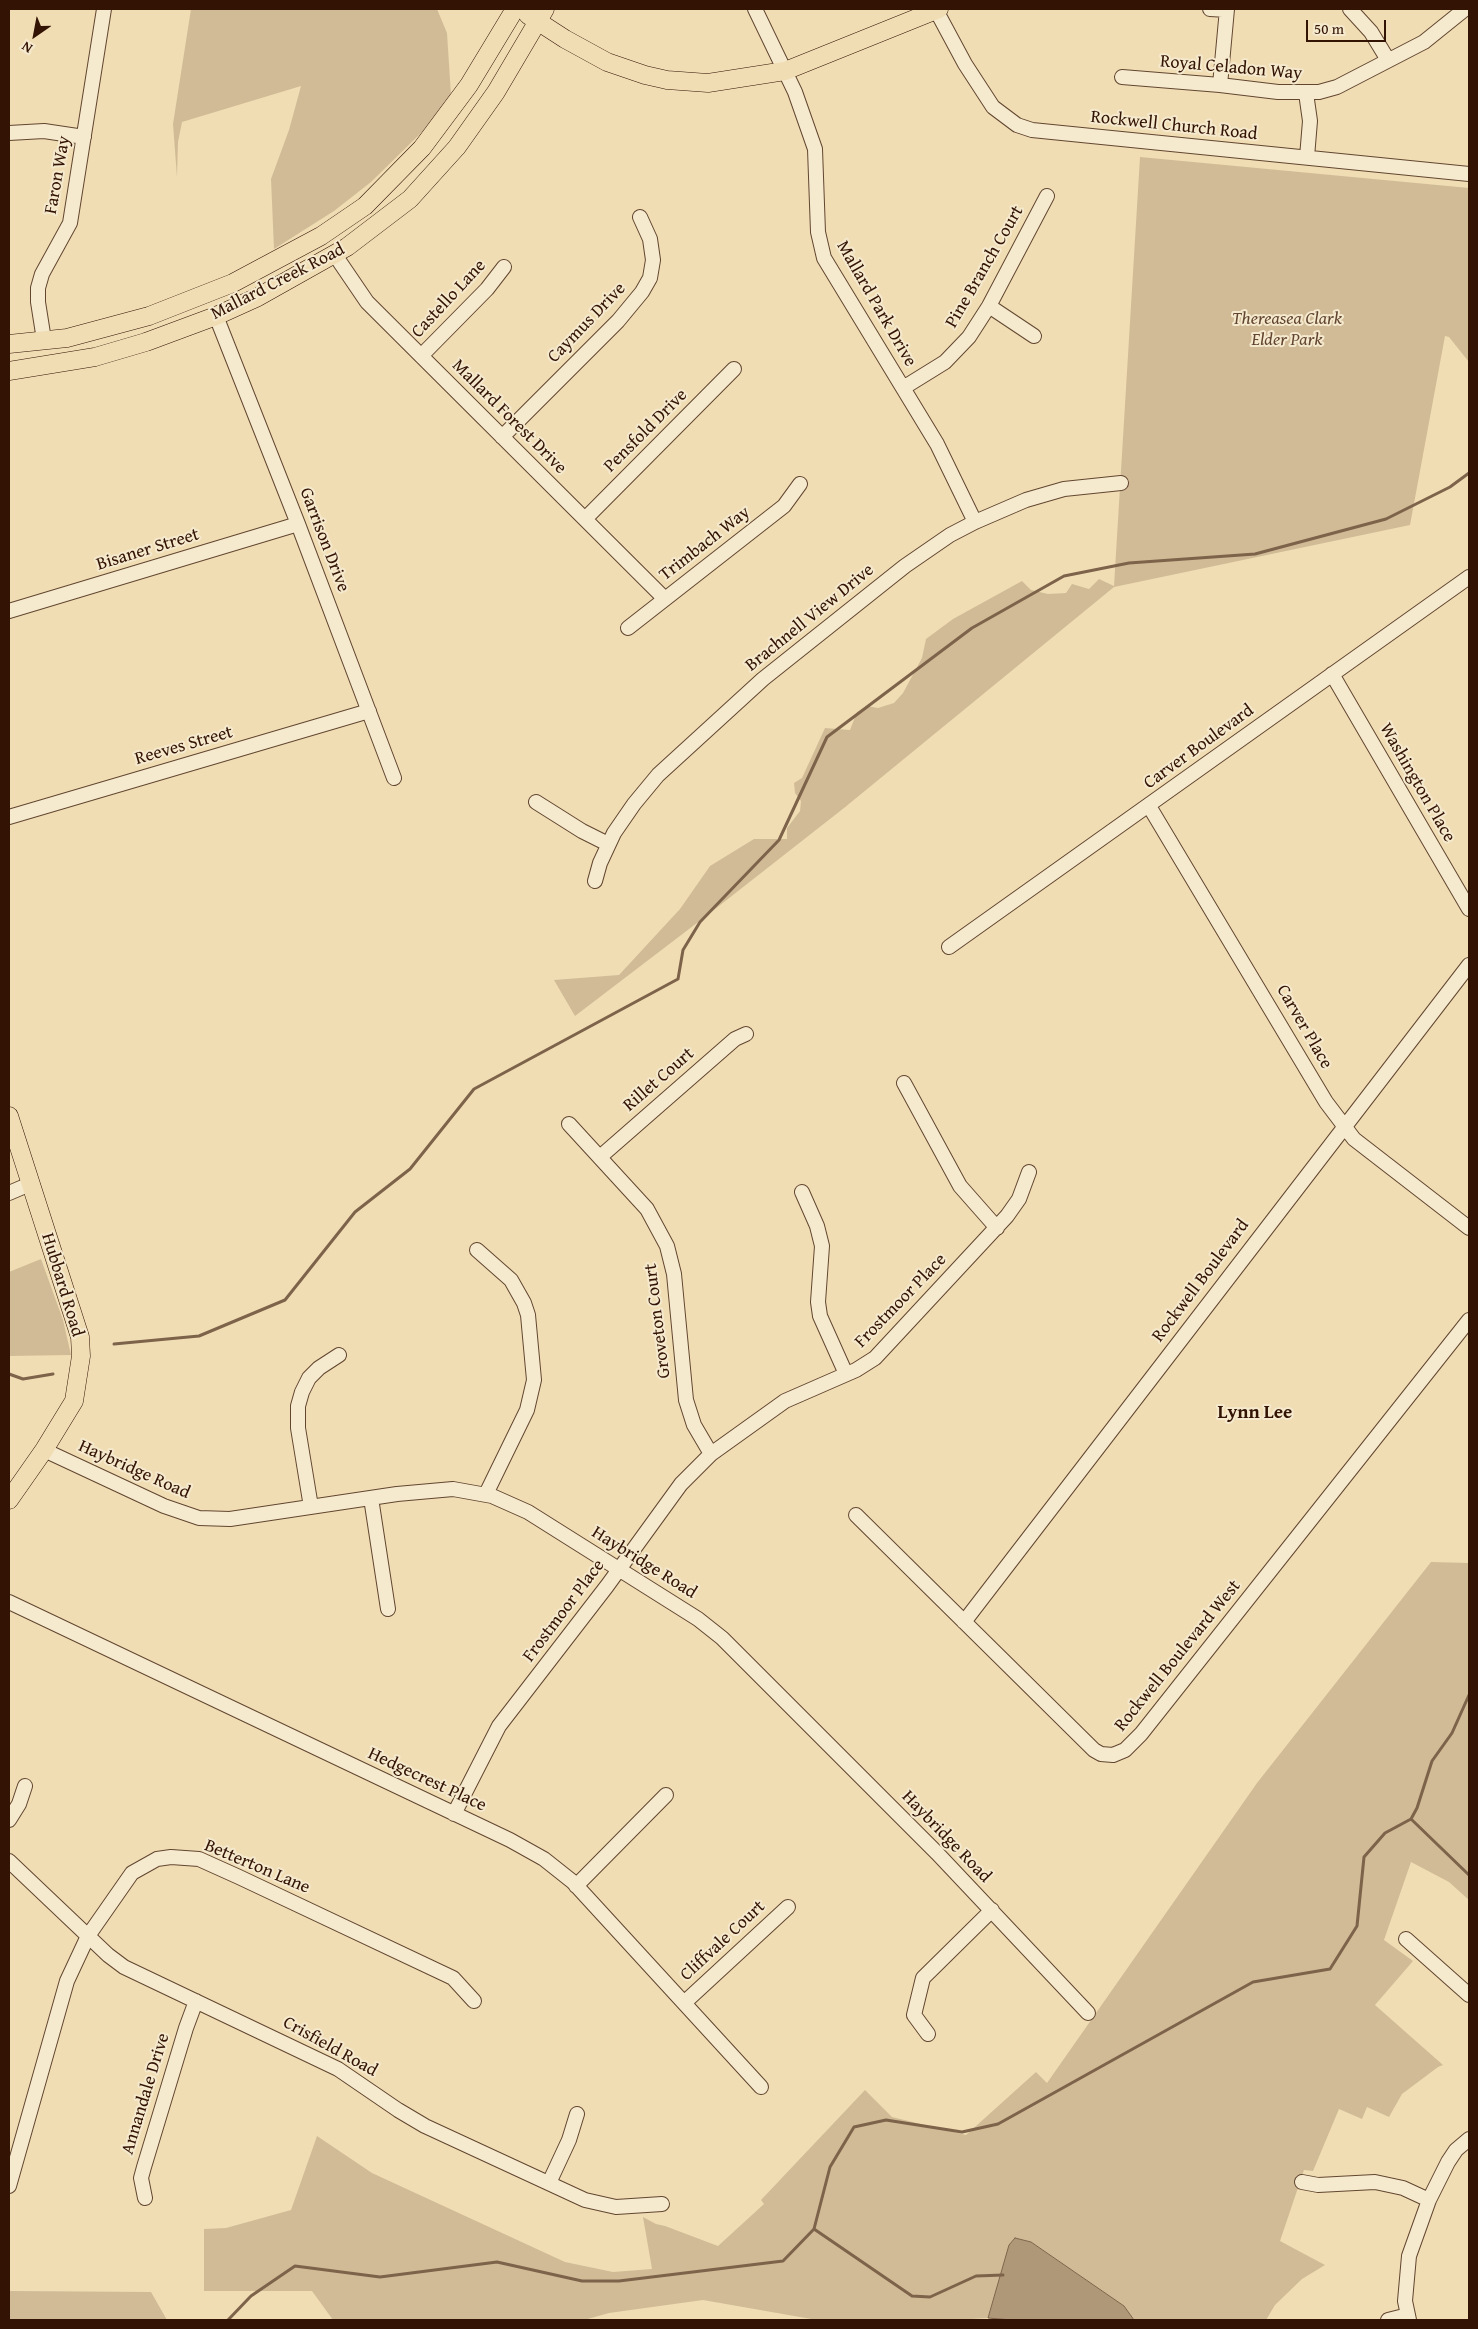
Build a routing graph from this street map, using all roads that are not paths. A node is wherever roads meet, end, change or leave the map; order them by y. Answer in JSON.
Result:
{"nodes":[{"id":1,"x":104,"y":9,"type":"edge"},
{"id":2,"x":515,"y":9,"type":"edge"},
{"id":3,"x":520,"y":9,"type":"edge"},
{"id":4,"x":755,"y":9,"type":"edge"},
{"id":5,"x":938,"y":9,"type":"edge"},
{"id":6,"x":1210,"y":9,"type":"edge"},
{"id":7,"x":1350,"y":9,"type":"edge"},
{"id":8,"x":1465,"y":9,"type":"edge"},
{"id":9,"x":1227,"y":10,"type":"edge"},
{"id":10,"x":541,"y":15,"type":"edge"},
{"id":11,"x":1388,"y":60,"type":"junction"},
{"id":12,"x":785,"y":71,"type":"junction"},
{"id":13,"x":1122,"y":77,"type":"dead end"},
{"id":14,"x":1220,"y":85,"type":"junction"},
{"id":15,"x":1306,"y":93,"type":"junction"},
{"id":16,"x":9,"y":134,"type":"edge"},
{"id":17,"x":84,"y":136,"type":"junction"},
{"id":18,"x":1307,"y":157,"type":"junction"},
{"id":19,"x":1469,"y":174,"type":"edge"},
{"id":20,"x":1047,"y":196,"type":"dead end"},
{"id":21,"x":640,"y":217,"type":"dead end"},
{"id":22,"x":335,"y":255,"type":"junction"},
{"id":23,"x":504,"y":267,"type":"dead end"},
{"id":24,"x":990,"y":306,"type":"junction"},
{"id":25,"x":216,"y":316,"type":"junction"},
{"id":26,"x":1034,"y":336,"type":"dead end"},
{"id":27,"x":44,"y":340,"type":"junction"},
{"id":28,"x":9,"y":344,"type":"edge"},
{"id":29,"x":421,"y":356,"type":"junction"},
{"id":30,"x":734,"y":369,"type":"dead end"},
{"id":31,"x":9,"y":371,"type":"edge"},
{"id":32,"x":903,"y":388,"type":"junction"},
{"id":33,"x":502,"y":437,"type":"junction"},
{"id":34,"x":1121,"y":483,"type":"dead end"},
{"id":35,"x":800,"y":484,"type":"dead end"},
{"id":36,"x":585,"y":519,"type":"junction"},
{"id":37,"x":975,"y":522,"type":"junction"},
{"id":38,"x":298,"y":524,"type":"junction"},
{"id":39,"x":1469,"y":577,"type":"edge"},
{"id":40,"x":665,"y":599,"type":"junction"},
{"id":41,"x":9,"y":611,"type":"edge"},
{"id":42,"x":628,"y":628,"type":"dead end"},
{"id":43,"x":1332,"y":674,"type":"junction"},
{"id":44,"x":369,"y":711,"type":"junction"},
{"id":45,"x":394,"y":778,"type":"dead end"},
{"id":46,"x":536,"y":802,"type":"dead end"},
{"id":47,"x":1149,"y":806,"type":"junction"},
{"id":48,"x":9,"y":817,"type":"edge"},
{"id":49,"x":608,"y":844,"type":"junction"},
{"id":50,"x":595,"y":881,"type":"dead end"},
{"id":51,"x":1469,"y":909,"type":"edge"},
{"id":52,"x":949,"y":947,"type":"dead end"},
{"id":53,"x":1469,"y":964,"type":"edge"},
{"id":54,"x":746,"y":1034,"type":"dead end"},
{"id":55,"x":904,"y":1084,"type":"dead end"},
{"id":56,"x":9,"y":1116,"type":"edge"},
{"id":57,"x":569,"y":1124,"type":"dead end"},
{"id":58,"x":1344,"y":1126,"type":"junction"},
{"id":59,"x":600,"y":1157,"type":"junction"},
{"id":60,"x":1029,"y":1172,"type":"dead end"},
{"id":61,"x":30,"y":1184,"type":"junction"},
{"id":62,"x":802,"y":1192,"type":"dead end"},
{"id":63,"x":9,"y":1193,"type":"edge"},
{"id":64,"x":997,"y":1228,"type":"junction"},
{"id":65,"x":1469,"y":1228,"type":"edge"},
{"id":66,"x":477,"y":1250,"type":"dead end"},
{"id":67,"x":1469,"y":1320,"type":"edge"},
{"id":68,"x":338,"y":1355,"type":"dead end"},
{"id":69,"x":846,"y":1374,"type":"junction"},
{"id":70,"x":44,"y":1450,"type":"junction"},
{"id":71,"x":711,"y":1454,"type":"junction"},
{"id":72,"x":486,"y":1494,"type":"junction"},
{"id":73,"x":370,"y":1498,"type":"junction"},
{"id":74,"x":9,"y":1500,"type":"edge"},
{"id":75,"x":311,"y":1507,"type":"junction"},
{"id":76,"x":856,"y":1515,"type":"dead end"},
{"id":77,"x":619,"y":1570,"type":"junction"},
{"id":78,"x":9,"y":1602,"type":"edge"},
{"id":79,"x":388,"y":1609,"type":"dead end"},
{"id":80,"x":964,"y":1622,"type":"junction"},
{"id":81,"x":25,"y":1786,"type":"dead end"},
{"id":82,"x":666,"y":1795,"type":"dead end"},
{"id":83,"x":454,"y":1814,"type":"junction"},
{"id":84,"x":9,"y":1820,"type":"edge"},
{"id":85,"x":9,"y":1861,"type":"edge"},
{"id":86,"x":576,"y":1886,"type":"junction"},
{"id":87,"x":788,"y":1907,"type":"dead end"},
{"id":88,"x":992,"y":1910,"type":"junction"},
{"id":89,"x":88,"y":1936,"type":"junction"},
{"id":90,"x":1406,"y":1939,"type":"dead end"},
{"id":91,"x":1469,"y":1994,"type":"edge"},
{"id":92,"x":196,"y":2001,"type":"junction"},
{"id":93,"x":474,"y":2001,"type":"dead end"},
{"id":94,"x":684,"y":2003,"type":"junction"},
{"id":95,"x":1088,"y":2013,"type":"dead end"},
{"id":96,"x":928,"y":2034,"type":"dead end"},
{"id":97,"x":761,"y":2087,"type":"dead end"},
{"id":98,"x":577,"y":2114,"type":"dead end"},
{"id":99,"x":1469,"y":2139,"type":"edge"},
{"id":100,"x":1302,"y":2182,"type":"dead end"},
{"id":101,"x":549,"y":2183,"type":"junction"},
{"id":102,"x":9,"y":2186,"type":"edge"},
{"id":103,"x":145,"y":2198,"type":"dead end"},
{"id":104,"x":1429,"y":2200,"type":"junction"},
{"id":105,"x":662,"y":2204,"type":"dead end"},
{"id":106,"x":1409,"y":2318,"type":"edge"},
{"id":107,"x":1388,"y":2320,"type":"edge"}],
"edges":[{"from":1,"to":17,"type":"street","name":"Faron Way"},
{"from":2,"to":27,"type":"main road","name":"Mallard Creek Road"},
{"from":3,"to":10,"type":"main road"},
{"from":4,"to":12,"type":"street","name":"Mallard Park Drive"},
{"from":5,"to":12,"type":"main road"},
{"from":5,"to":18,"type":"street","name":"Rockwell Church Road"},
{"from":6,"to":9,"type":"street"},
{"from":7,"to":11,"type":"street"},
{"from":8,"to":11,"type":"street","name":"Royal Celadon Way"},
{"from":9,"to":14,"type":"street"},
{"from":10,"to":12,"type":"main road"},
{"from":10,"to":22,"type":"main road","name":"Mallard Creek Road"},
{"from":11,"to":15,"type":"street","name":"Royal Celadon Way"},
{"from":12,"to":32,"type":"street","name":"Mallard Park Drive"},
{"from":13,"to":14,"type":"street","name":"Royal Celadon Way"},
{"from":14,"to":15,"type":"street","name":"Royal Celadon Way"},
{"from":15,"to":18,"type":"street"},
{"from":16,"to":17,"type":"street"},
{"from":17,"to":27,"type":"street","name":"Faron Way"},
{"from":18,"to":19,"type":"street","name":"Rockwell Church Road"},
{"from":20,"to":24,"type":"street","name":"Pine Branch Court"},
{"from":21,"to":33,"type":"street","name":"Caymus Drive"},
{"from":22,"to":25,"type":"main road","name":"Mallard Creek Road"},
{"from":22,"to":29,"type":"street","name":"Mallard Forest Drive"},
{"from":23,"to":29,"type":"street","name":"Castello Lane"},
{"from":24,"to":26,"type":"street"},
{"from":24,"to":32,"type":"street","name":"Pine Branch Court"},
{"from":25,"to":31,"type":"main road","name":"Mallard Creek Road"},
{"from":25,"to":38,"type":"street","name":"Garrison Drive"},
{"from":27,"to":28,"type":"main road","name":"Mallard Creek Road"},
{"from":29,"to":33,"type":"street","name":"Mallard Forest Drive"},
{"from":30,"to":36,"type":"street","name":"Pensfold Drive"},
{"from":32,"to":37,"type":"street","name":"Mallard Park Drive"},
{"from":33,"to":36,"type":"street","name":"Mallard Forest Drive"},
{"from":34,"to":37,"type":"street","name":"Brachnell View Drive"},
{"from":35,"to":40,"type":"street","name":"Trimbach Way"},
{"from":36,"to":40,"type":"street","name":"Mallard Forest Drive"},
{"from":37,"to":49,"type":"street","name":"Brachnell View Drive"},
{"from":38,"to":41,"type":"street","name":"Bisaner Street"},
{"from":38,"to":44,"type":"street","name":"Garrison Drive"},
{"from":39,"to":43,"type":"street","name":"Carver Boulevard"},
{"from":40,"to":42,"type":"street","name":"Trimbach Way"},
{"from":43,"to":47,"type":"street","name":"Carver Boulevard"},
{"from":43,"to":51,"type":"street","name":"Washington Place"},
{"from":44,"to":45,"type":"street","name":"Garrison Drive"},
{"from":44,"to":48,"type":"street","name":"Reeves Street"},
{"from":46,"to":49,"type":"street"},
{"from":47,"to":52,"type":"street","name":"Carver Boulevard"},
{"from":47,"to":58,"type":"street","name":"Carver Place"},
{"from":49,"to":50,"type":"street","name":"Brachnell View Drive"},
{"from":53,"to":58,"type":"street","name":"Rockwell Boulevard"},
{"from":54,"to":59,"type":"street","name":"Rillet Court"},
{"from":55,"to":64,"type":"street"},
{"from":56,"to":61,"type":"main road","name":"Hubbard Road"},
{"from":57,"to":59,"type":"street","name":"Groveton Court"},
{"from":58,"to":65,"type":"street","name":"Carver Place"},
{"from":58,"to":80,"type":"street","name":"Rockwell Boulevard"},
{"from":59,"to":71,"type":"street","name":"Groveton Court"},
{"from":60,"to":64,"type":"street","name":"Frostmoor Place"},
{"from":61,"to":63,"type":"street"},
{"from":61,"to":70,"type":"main road","name":"Hubbard Road"},
{"from":62,"to":69,"type":"street"},
{"from":64,"to":69,"type":"street","name":"Frostmoor Place"},
{"from":66,"to":72,"type":"street"},
{"from":67,"to":80,"type":"street","name":"Rockwell Boulevard West"},
{"from":68,"to":75,"type":"street"},
{"from":69,"to":71,"type":"street","name":"Frostmoor Place"},
{"from":70,"to":74,"type":"main road","name":"Hubbard Road"},
{"from":70,"to":75,"type":"street","name":"Haybridge Road"},
{"from":71,"to":77,"type":"street","name":"Frostmoor Place"},
{"from":72,"to":73,"type":"street","name":"Haybridge Road"},
{"from":72,"to":77,"type":"street","name":"Haybridge Road"},
{"from":73,"to":75,"type":"street","name":"Haybridge Road"},
{"from":73,"to":79,"type":"street"},
{"from":76,"to":80,"type":"street","name":"Rockwell Boulevard West"},
{"from":77,"to":83,"type":"street","name":"Frostmoor Place"},
{"from":77,"to":88,"type":"street","name":"Haybridge Road"},
{"from":78,"to":83,"type":"street","name":"Hedgecrest Place"},
{"from":81,"to":84,"type":"street"},
{"from":82,"to":86,"type":"street"},
{"from":83,"to":86,"type":"street","name":"Hedgecrest Place"},
{"from":85,"to":89,"type":"street","name":"Crisfield Road"},
{"from":86,"to":94,"type":"street","name":"Hedgecrest Place"},
{"from":87,"to":94,"type":"street","name":"Cliffvale Court"},
{"from":88,"to":95,"type":"street","name":"Haybridge Road"},
{"from":88,"to":96,"type":"street"},
{"from":89,"to":92,"type":"street","name":"Crisfield Road"},
{"from":89,"to":93,"type":"street","name":"Betterton Lane"},
{"from":89,"to":102,"type":"street","name":"Betterton Lane"},
{"from":90,"to":91,"type":"street"},
{"from":92,"to":101,"type":"street","name":"Crisfield Road"},
{"from":92,"to":103,"type":"street","name":"Annandale Drive"},
{"from":94,"to":97,"type":"street","name":"Hedgecrest Place"},
{"from":98,"to":101,"type":"street"},
{"from":99,"to":104,"type":"street"},
{"from":100,"to":104,"type":"street"},
{"from":101,"to":105,"type":"street","name":"Crisfield Road"},
{"from":104,"to":106,"type":"street"},
{"from":106,"to":107,"type":"street"}]}
